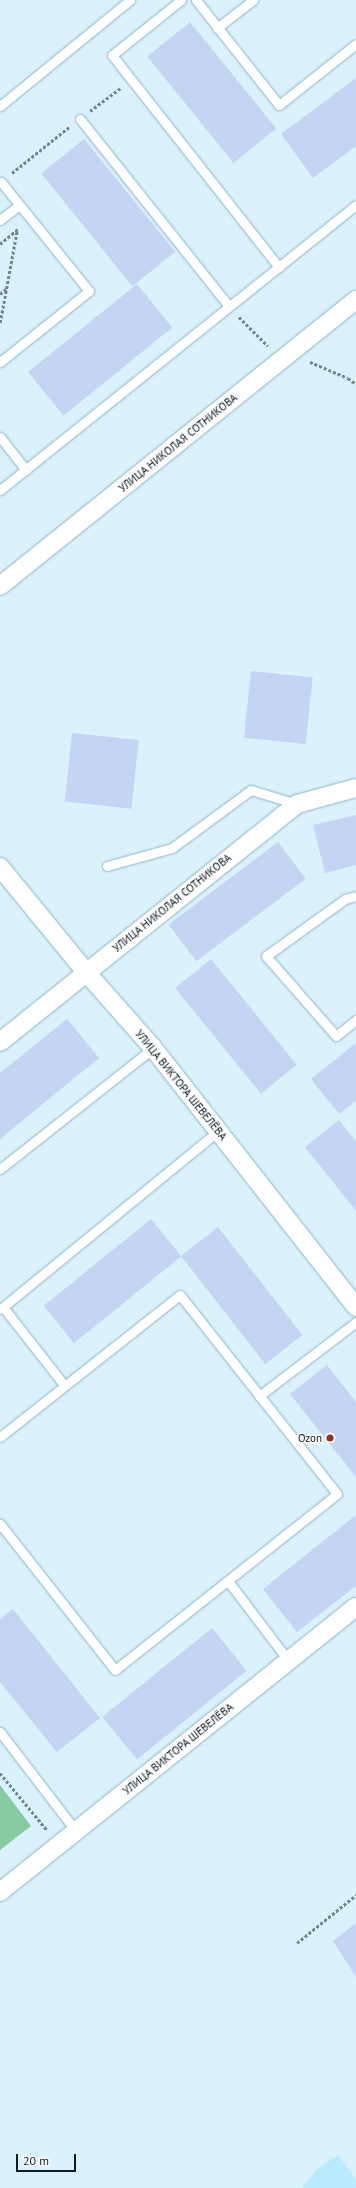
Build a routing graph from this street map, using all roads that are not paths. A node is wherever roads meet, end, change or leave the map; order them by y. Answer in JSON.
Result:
{"nodes":[{"id":1,"x":130,"y":0,"type":"edge"},
{"id":2,"x":181,"y":0,"type":"edge"},
{"id":3,"x":196,"y":0,"type":"edge"},
{"id":4,"x":253,"y":0,"type":"edge"},
{"id":5,"x":218,"y":28,"type":"junction"},
{"id":6,"x":356,"y":44,"type":"edge"},
{"id":7,"x":0,"y":106,"type":"edge"},
{"id":8,"x":80,"y":119,"type":"road end"},
{"id":9,"x":1,"y":182,"type":"edge"},
{"id":10,"x":19,"y":204,"type":"junction"},
{"id":11,"x":356,"y":205,"type":"edge"},
{"id":12,"x":0,"y":220,"type":"edge"},
{"id":13,"x":279,"y":267,"type":"junction"},
{"id":14,"x":356,"y":300,"type":"edge"},
{"id":15,"x":229,"y":306,"type":"junction"},
{"id":16,"x":0,"y":362,"type":"edge"},
{"id":17,"x":0,"y":437,"type":"edge"},
{"id":18,"x":26,"y":470,"type":"junction"},
{"id":19,"x":0,"y":490,"type":"edge"},
{"id":20,"x":0,"y":586,"type":"edge"},
{"id":21,"x":356,"y":788,"type":"edge"},
{"id":22,"x":297,"y":804,"type":"junction"},
{"id":23,"x":107,"y":866,"type":"dead end"},
{"id":24,"x":0,"y":867,"type":"edge"},
{"id":25,"x":356,"y":896,"type":"edge"},
{"id":26,"x":86,"y":972,"type":"junction"},
{"id":27,"x":356,"y":1020,"type":"edge"},
{"id":28,"x":0,"y":1042,"type":"edge"},
{"id":29,"x":153,"y":1048,"type":"junction"},
{"id":30,"x":218,"y":1131,"type":"junction"},
{"id":31,"x":0,"y":1169,"type":"edge"},
{"id":32,"x":356,"y":1307,"type":"edge"},
{"id":33,"x":1,"y":1308,"type":"edge"},
{"id":34,"x":356,"y":1322,"type":"edge"},
{"id":35,"x":65,"y":1386,"type":"junction"},
{"id":36,"x":259,"y":1396,"type":"junction"},
{"id":37,"x":0,"y":1437,"type":"edge"},
{"id":38,"x":0,"y":1524,"type":"edge"},
{"id":39,"x":228,"y":1581,"type":"junction"},
{"id":40,"x":356,"y":1606,"type":"edge"},
{"id":41,"x":288,"y":1660,"type":"junction"},
{"id":42,"x":0,"y":1732,"type":"edge"},
{"id":43,"x":76,"y":1831,"type":"junction"},
{"id":44,"x":0,"y":1892,"type":"edge"}],
"edges":[{"from":1,"to":7,"type":"lane"},
{"from":2,"to":13,"type":"lane"},
{"from":3,"to":5,"type":"lane"},
{"from":4,"to":5,"type":"lane"},
{"from":5,"to":6,"type":"lane"},
{"from":8,"to":15,"type":"lane"},
{"from":9,"to":10,"type":"lane"},
{"from":10,"to":12,"type":"lane"},
{"from":10,"to":16,"type":"lane"},
{"from":11,"to":13,"type":"lane"},
{"from":13,"to":15,"type":"lane"},
{"from":14,"to":20,"type":"street","name":"УЛИЦА НИКОЛАЯ СОТНИКОВА"},
{"from":15,"to":18,"type":"lane"},
{"from":17,"to":18,"type":"lane"},
{"from":18,"to":19,"type":"lane"},
{"from":21,"to":22,"type":"street","name":"УЛИЦА НИКОЛАЯ СОТНИКОВА"},
{"from":22,"to":23,"type":"lane"},
{"from":22,"to":26,"type":"street","name":"УЛИЦА НИКОЛАЯ СОТНИКОВА"},
{"from":24,"to":26,"type":"street","name":"УЛИЦА ВИКТОРА ШЕВЕЛЁВА"},
{"from":25,"to":27,"type":"lane"},
{"from":26,"to":28,"type":"street","name":"УЛИЦА НИКОЛАЯ СОТНИКОВА"},
{"from":26,"to":29,"type":"street","name":"УЛИЦА ВИКТОРА ШЕВЕЛЁВА"},
{"from":29,"to":30,"type":"street","name":"УЛИЦА ВИКТОРА ШЕВЕЛЁВА"},
{"from":29,"to":31,"type":"lane"},
{"from":30,"to":32,"type":"street","name":"УЛИЦА ВИКТОРА ШЕВЕЛЁВА"},
{"from":30,"to":33,"type":"lane"},
{"from":33,"to":35,"type":"lane"},
{"from":34,"to":36,"type":"lane"},
{"from":35,"to":36,"type":"lane"},
{"from":35,"to":37,"type":"lane"},
{"from":36,"to":39,"type":"lane"},
{"from":38,"to":39,"type":"lane"},
{"from":39,"to":41,"type":"lane"},
{"from":40,"to":41,"type":"street","name":"УЛИЦА ВИКТОРА ШЕВЕЛЁВА"},
{"from":41,"to":43,"type":"street","name":"УЛИЦА ВИКТОРА ШЕВЕЛЁВА"},
{"from":42,"to":43,"type":"lane"},
{"from":43,"to":44,"type":"street","name":"УЛИЦА ВИКТОРА ШЕВЕЛЁВА"}]}
